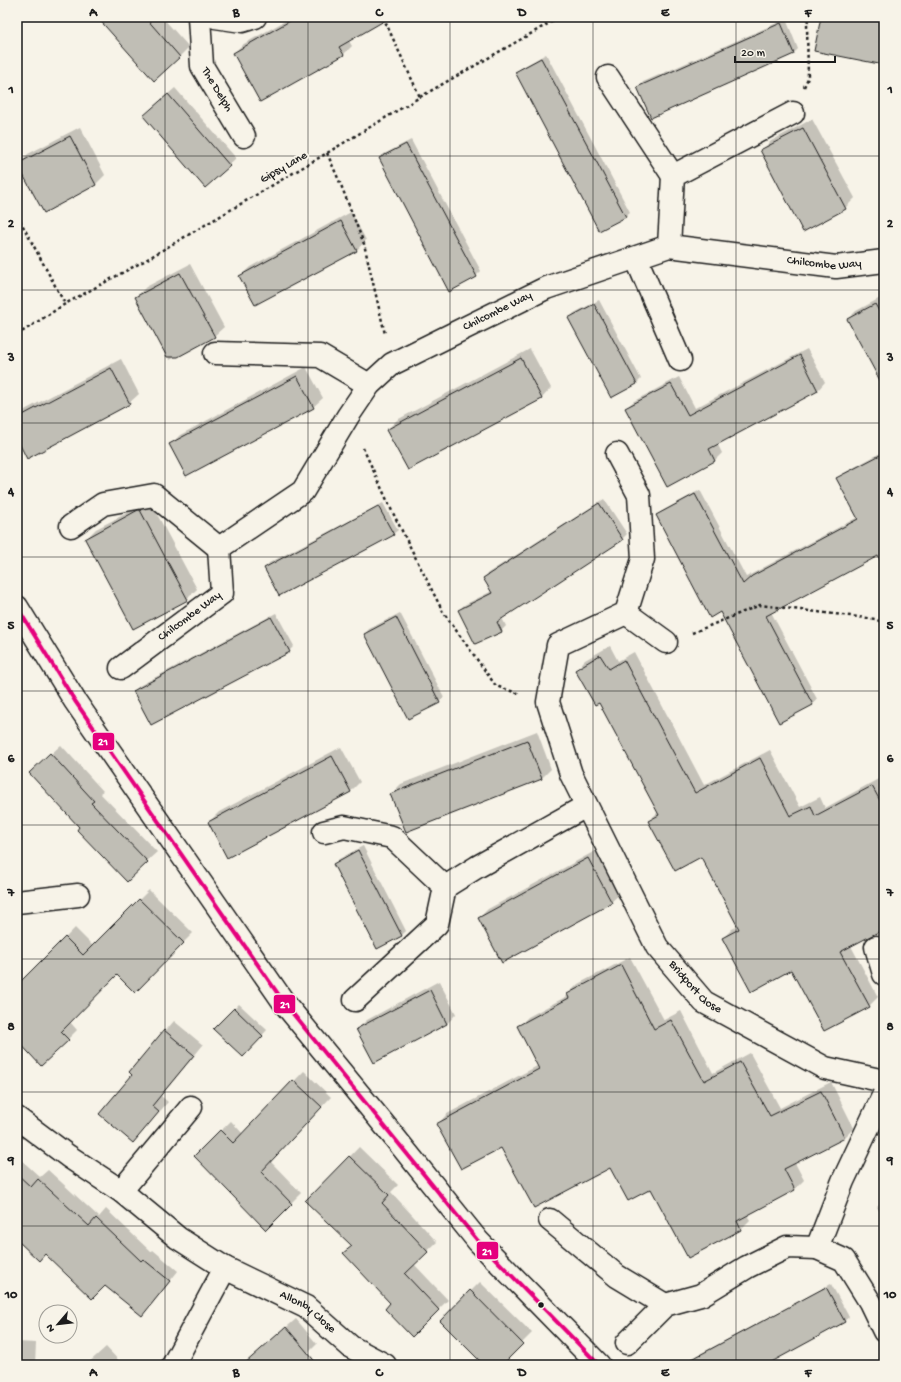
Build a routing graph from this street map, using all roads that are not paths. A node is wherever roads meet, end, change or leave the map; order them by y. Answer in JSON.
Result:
{"nodes":[{"id":1,"x":199,"y":17,"type":"edge"},
{"id":2,"x":215,"y":17,"type":"edge"},
{"id":3,"x":255,"y":17,"type":"edge"},
{"id":4,"x":608,"y":77,"type":"dead end"},
{"id":5,"x":793,"y":114,"type":"road end"},
{"id":6,"x":244,"y":136,"type":"dead end"},
{"id":7,"x":673,"y":176,"type":"junction"},
{"id":8,"x":669,"y":246,"type":"junction"},
{"id":9,"x":636,"y":258,"type":"junction"},
{"id":10,"x":884,"y":260,"type":"edge"},
{"id":11,"x":215,"y":353,"type":"dead end"},
{"id":12,"x":680,"y":360,"type":"dead end"},
{"id":13,"x":369,"y":385,"type":"junction"},
{"id":14,"x":617,"y":454,"type":"dead end"},
{"id":15,"x":70,"y":526,"type":"dead end"},
{"id":16,"x":219,"y":548,"type":"junction"},
{"id":17,"x":17,"y":607,"type":"edge"},
{"id":18,"x":626,"y":613,"type":"junction"},
{"id":19,"x":666,"y":642,"type":"road end"},
{"id":20,"x":121,"y":668,"type":"dead end"},
{"id":21,"x":586,"y":806,"type":"junction"},
{"id":22,"x":324,"y":832,"type":"dead end"},
{"id":23,"x":445,"y":887,"type":"junction"},
{"id":24,"x":78,"y":895,"type":"dead end"},
{"id":25,"x":17,"y":902,"type":"edge"},
{"id":26,"x":876,"y":947,"type":"dead end"},
{"id":27,"x":884,"y":974,"type":"edge"},
{"id":28,"x":355,"y":1000,"type":"dead end"},
{"id":29,"x":884,"y":1081,"type":"edge"},
{"id":30,"x":884,"y":1094,"type":"edge"},
{"id":31,"x":191,"y":1107,"type":"dead end"},
{"id":32,"x":17,"y":1118,"type":"edge"},
{"id":33,"x":121,"y":1191,"type":"junction"},
{"id":34,"x":550,"y":1220,"type":"dead end"},
{"id":35,"x":817,"y":1248,"type":"junction"},
{"id":36,"x":225,"y":1268,"type":"junction"},
{"id":37,"x":665,"y":1306,"type":"junction"},
{"id":38,"x":884,"y":1331,"type":"edge"},
{"id":39,"x":627,"y":1343,"type":"dead end"},
{"id":40,"x":173,"y":1365,"type":"edge"},
{"id":41,"x":385,"y":1365,"type":"edge"},
{"id":42,"x":599,"y":1365,"type":"edge"}],
"edges":[{"from":1,"to":6,"type":"street","name":"The Delph"},
{"from":2,"to":3,"type":"street"},
{"from":4,"to":7,"type":"street"},
{"from":5,"to":7,"type":"street"},
{"from":7,"to":8,"type":"street"},
{"from":8,"to":9,"type":"street","name":"Chilcombe Way"},
{"from":8,"to":10,"type":"street","name":"Chilcombe Way"},
{"from":9,"to":12,"type":"street"},
{"from":9,"to":13,"type":"street","name":"Chilcombe Way"},
{"from":11,"to":13,"type":"street"},
{"from":13,"to":16,"type":"street","name":"Chilcombe Way"},
{"from":14,"to":18,"type":"street"},
{"from":15,"to":16,"type":"street"},
{"from":16,"to":20,"type":"street","name":"Chilcombe Way"},
{"from":17,"to":42,"type":"street"},
{"from":18,"to":19,"type":"street"},
{"from":18,"to":21,"type":"street","name":"Bridport Close"},
{"from":21,"to":23,"type":"street"},
{"from":21,"to":29,"type":"street","name":"Bridport Close"},
{"from":22,"to":23,"type":"street"},
{"from":23,"to":28,"type":"street"},
{"from":24,"to":25,"type":"street"},
{"from":26,"to":27,"type":"street"},
{"from":30,"to":35,"type":"street"},
{"from":31,"to":33,"type":"street"},
{"from":32,"to":33,"type":"street","name":"Allonby Close"},
{"from":33,"to":36,"type":"street","name":"Allonby Close"},
{"from":34,"to":37,"type":"street"},
{"from":35,"to":37,"type":"street"},
{"from":35,"to":38,"type":"street"},
{"from":36,"to":40,"type":"street"},
{"from":36,"to":41,"type":"street","name":"Allonby Close"},
{"from":37,"to":39,"type":"street"}]}
